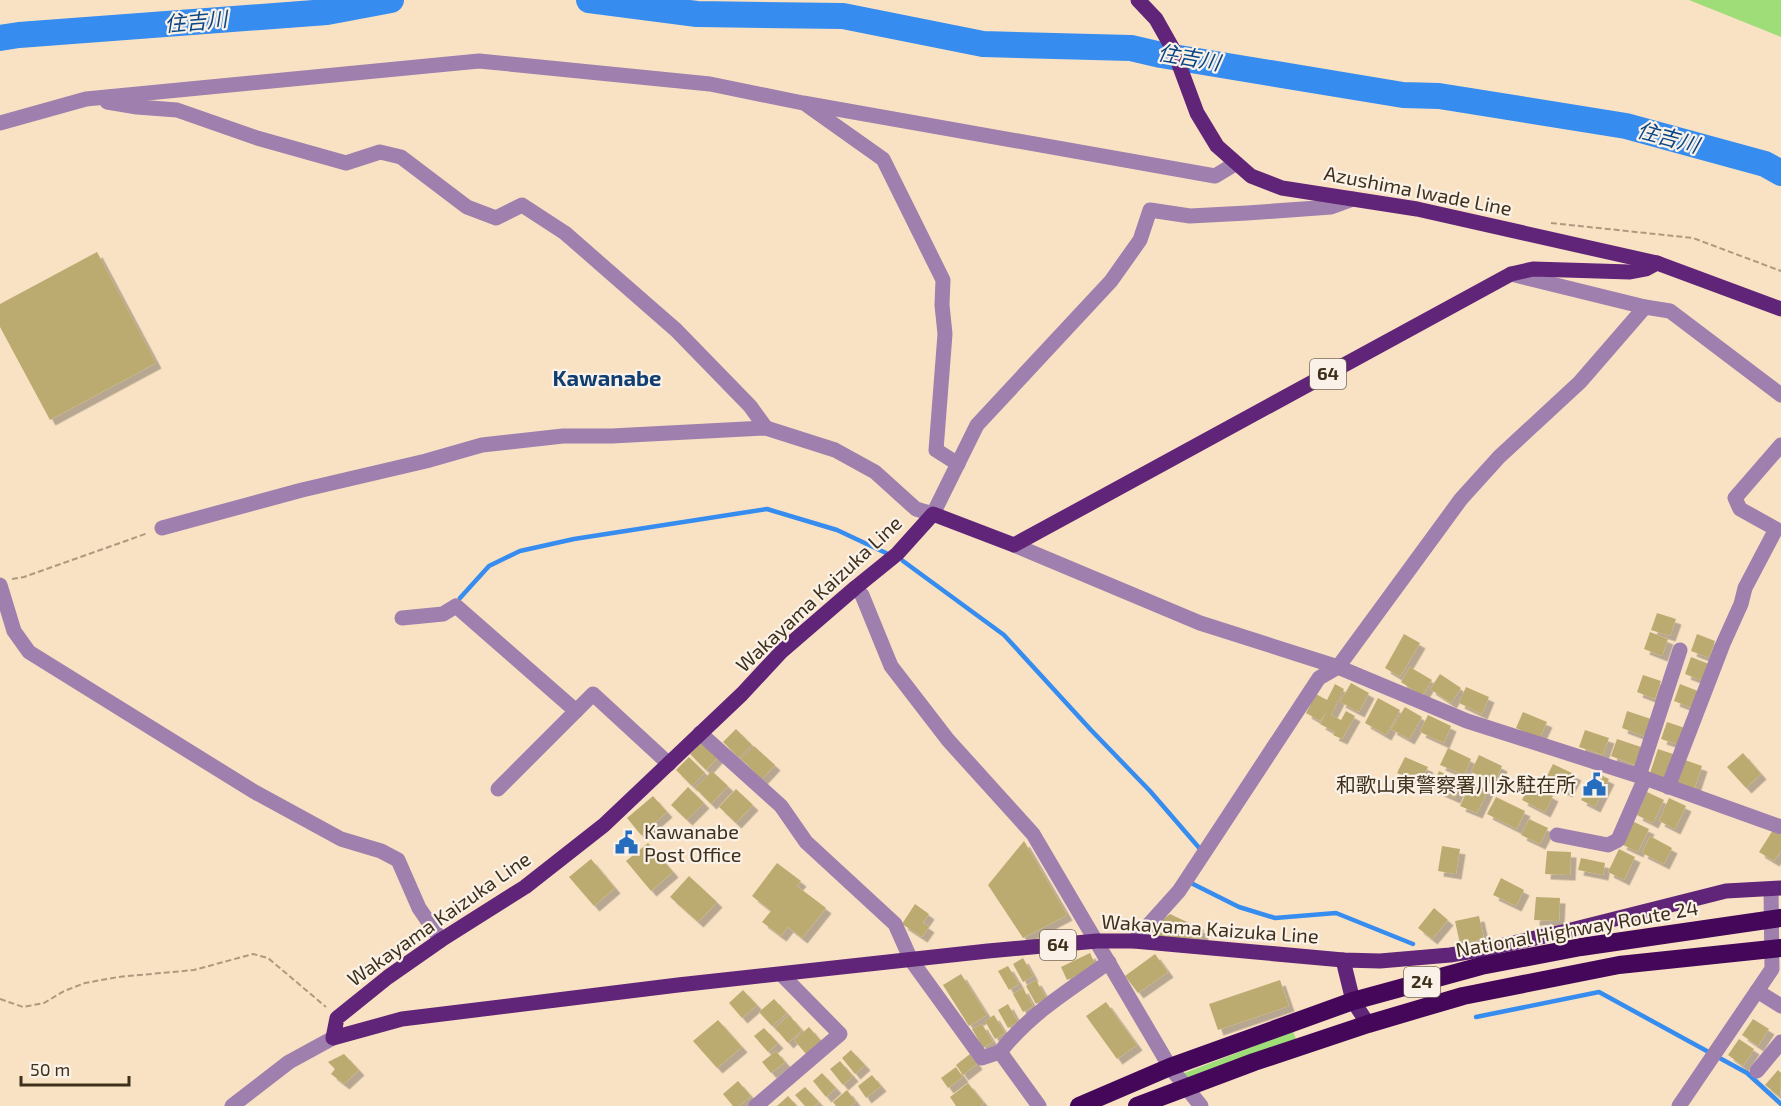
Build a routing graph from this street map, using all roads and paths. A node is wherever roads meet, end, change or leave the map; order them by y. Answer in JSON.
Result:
{"nodes":[{"id":1,"x":1137,"y":0,"type":"edge"},
{"id":2,"x":86,"y":99,"type":"junction"},
{"id":3,"x":803,"y":103,"type":"junction"},
{"id":4,"x":0,"y":123,"type":"edge"},
{"id":5,"x":1236,"y":164,"type":"junction"},
{"id":6,"x":1353,"y":199,"type":"junction"},
{"id":7,"x":1548,"y":222,"type":"dead end"},
{"id":8,"x":1657,"y":263,"type":"junction"},
{"id":9,"x":1781,"y":271,"type":"edge"},
{"id":10,"x":1511,"y":274,"type":"junction"},
{"id":11,"x":1645,"y":307,"type":"junction"},
{"id":12,"x":1781,"y":309,"type":"edge"},
{"id":13,"x":1781,"y":395,"type":"edge"},
{"id":14,"x":766,"y":428,"type":"junction"},
{"id":15,"x":1781,"y":445,"type":"edge"},
{"id":16,"x":958,"y":464,"type":"junction"},
{"id":17,"x":933,"y":514,"type":"junction"},
{"id":18,"x":162,"y":528,"type":"joint"},
{"id":19,"x":1014,"y":545,"type":"junction"},
{"id":20,"x":4,"y":583,"type":"edge"},
{"id":21,"x":855,"y":588,"type":"junction"},
{"id":22,"x":402,"y":618,"type":"dead end"},
{"id":23,"x":1680,"y":650,"type":"dead end"},
{"id":24,"x":1338,"y":667,"type":"junction"},
{"id":25,"x":576,"y":711,"type":"junction"},
{"id":26,"x":700,"y":733,"type":"junction"},
{"id":27,"x":669,"y":764,"type":"junction"},
{"id":28,"x":1642,"y":777,"type":"junction"},
{"id":29,"x":1668,"y":787,"type":"junction"},
{"id":30,"x":498,"y":789,"type":"dead end"},
{"id":31,"x":1781,"y":826,"type":"edge"},
{"id":32,"x":1557,"y":835,"type":"dead end"},
{"id":33,"x":1776,"y":888,"type":"edge"},
{"id":34,"x":1777,"y":918,"type":"edge"},
{"id":35,"x":441,"y":940,"type":"junction"},
{"id":36,"x":1097,"y":941,"type":"junction"},
{"id":37,"x":1134,"y":941,"type":"junction"},
{"id":38,"x":1777,"y":948,"type":"edge"},
{"id":39,"x":911,"y":960,"type":"junction"},
{"id":40,"x":1343,"y":960,"type":"junction"},
{"id":41,"x":1109,"y":962,"type":"junction"},
{"id":42,"x":782,"y":975,"type":"junction"},
{"id":43,"x":1757,"y":991,"type":"junction"},
{"id":44,"x":0,"y":999,"type":"edge"},
{"id":45,"x":1353,"y":1001,"type":"junction"},
{"id":46,"x":1781,"y":1006,"type":"edge"},
{"id":47,"x":337,"y":1018,"type":"junction"},
{"id":48,"x":1368,"y":1024,"type":"junction"},
{"id":49,"x":333,"y":1038,"type":"junction"},
{"id":50,"x":1781,"y":1042,"type":"edge"},
{"id":51,"x":1000,"y":1052,"type":"junction"},
{"id":52,"x":1170,"y":1067,"type":"junction"},
{"id":53,"x":1757,"y":1071,"type":"dead end"},
{"id":54,"x":1186,"y":1088,"type":"junction"},
{"id":55,"x":232,"y":1106,"type":"edge"},
{"id":56,"x":756,"y":1106,"type":"edge"},
{"id":57,"x":1039,"y":1106,"type":"edge"},
{"id":58,"x":1079,"y":1106,"type":"edge"},
{"id":59,"x":1137,"y":1106,"type":"edge"},
{"id":60,"x":1201,"y":1106,"type":"edge"},
{"id":61,"x":1679,"y":1106,"type":"edge"}],
"edges":[{"from":1,"to":5,"type":"main road","name":"Azushima Iwade Line"},
{"from":2,"to":3,"type":"street"},
{"from":2,"to":4,"type":"street"},
{"from":2,"to":14,"type":"street"},
{"from":3,"to":5,"type":"street"},
{"from":3,"to":16,"type":"street"},
{"from":5,"to":6,"type":"main road","name":"Azushima Iwade Line"},
{"from":6,"to":8,"type":"main road","name":"Azushima Iwade Line"},
{"from":6,"to":16,"type":"street"},
{"from":7,"to":9,"type":"path"},
{"from":8,"to":10,"type":"main road","number":"64"},
{"from":8,"to":12,"type":"main road","name":"Azushima Iwade Line"},
{"from":10,"to":11,"type":"street"},
{"from":10,"to":19,"type":"main road","number":"64"},
{"from":11,"to":13,"type":"street"},
{"from":11,"to":24,"type":"street"},
{"from":14,"to":17,"type":"street"},
{"from":14,"to":18,"type":"street"},
{"from":15,"to":29,"type":"street"},
{"from":16,"to":17,"type":"street"},
{"from":17,"to":19,"type":"main road"},
{"from":17,"to":21,"type":"main road","name":"Wakayama Kaizuka Line"},
{"from":18,"to":20,"type":"path"},
{"from":19,"to":24,"type":"street"},
{"from":20,"to":35,"type":"street"},
{"from":21,"to":26,"type":"main road","name":"Wakayama Kaizuka Line"},
{"from":21,"to":36,"type":"street"},
{"from":22,"to":25,"type":"street"},
{"from":23,"to":28,"type":"street"},
{"from":24,"to":28,"type":"street"},
{"from":24,"to":37,"type":"street"},
{"from":25,"to":27,"type":"street"},
{"from":25,"to":30,"type":"street"},
{"from":26,"to":27,"type":"main road","name":"Wakayama Kaizuka Line"},
{"from":26,"to":39,"type":"street"},
{"from":27,"to":35,"type":"main road","name":"Wakayama Kaizuka Line"},
{"from":28,"to":29,"type":"street"},
{"from":28,"to":32,"type":"street"},
{"from":29,"to":31,"type":"street"},
{"from":33,"to":34,"type":"street"},
{"from":33,"to":40,"type":"main road","name":"Wakayama Kaizuka Line","number":"64"},
{"from":34,"to":38,"type":"street"},
{"from":34,"to":45,"type":"highway","name":"National Highway Route 24","number":"24"},
{"from":35,"to":47,"type":"main road","name":"Wakayama Kaizuka Line"},
{"from":36,"to":37,"type":"main road","name":"Wakayama Kaizuka Line","number":"64"},
{"from":36,"to":39,"type":"main road","name":"Wakayama Kaizuka Line","number":"64"},
{"from":36,"to":41,"type":"street"},
{"from":37,"to":40,"type":"main road","name":"Wakayama Kaizuka Line","number":"64"},
{"from":38,"to":43,"type":"street"},
{"from":38,"to":48,"type":"highway","number":"24"},
{"from":39,"to":42,"type":"main road","name":"Wakayama Kaizuka Line","number":"64"},
{"from":39,"to":51,"type":"street"},
{"from":40,"to":45,"type":"main road"},
{"from":41,"to":51,"type":"street"},
{"from":41,"to":52,"type":"street"},
{"from":42,"to":49,"type":"main road","name":"Wakayama Kaizuka Line","number":"64"},
{"from":42,"to":56,"type":"street"},
{"from":43,"to":46,"type":"street"},
{"from":43,"to":61,"type":"street"},
{"from":44,"to":47,"type":"path"},
{"from":45,"to":48,"type":"main road"},
{"from":45,"to":52,"type":"highway","name":"National Highway Route 24","number":"24"},
{"from":47,"to":49,"type":"main road"},
{"from":48,"to":54,"type":"highway","number":"24"},
{"from":49,"to":55,"type":"street"},
{"from":50,"to":53,"type":"street"},
{"from":51,"to":57,"type":"street"},
{"from":52,"to":54,"type":"street"},
{"from":52,"to":58,"type":"highway","name":"National Highway Route 24","number":"24"},
{"from":54,"to":59,"type":"highway","number":"24"},
{"from":54,"to":60,"type":"street"}]}
